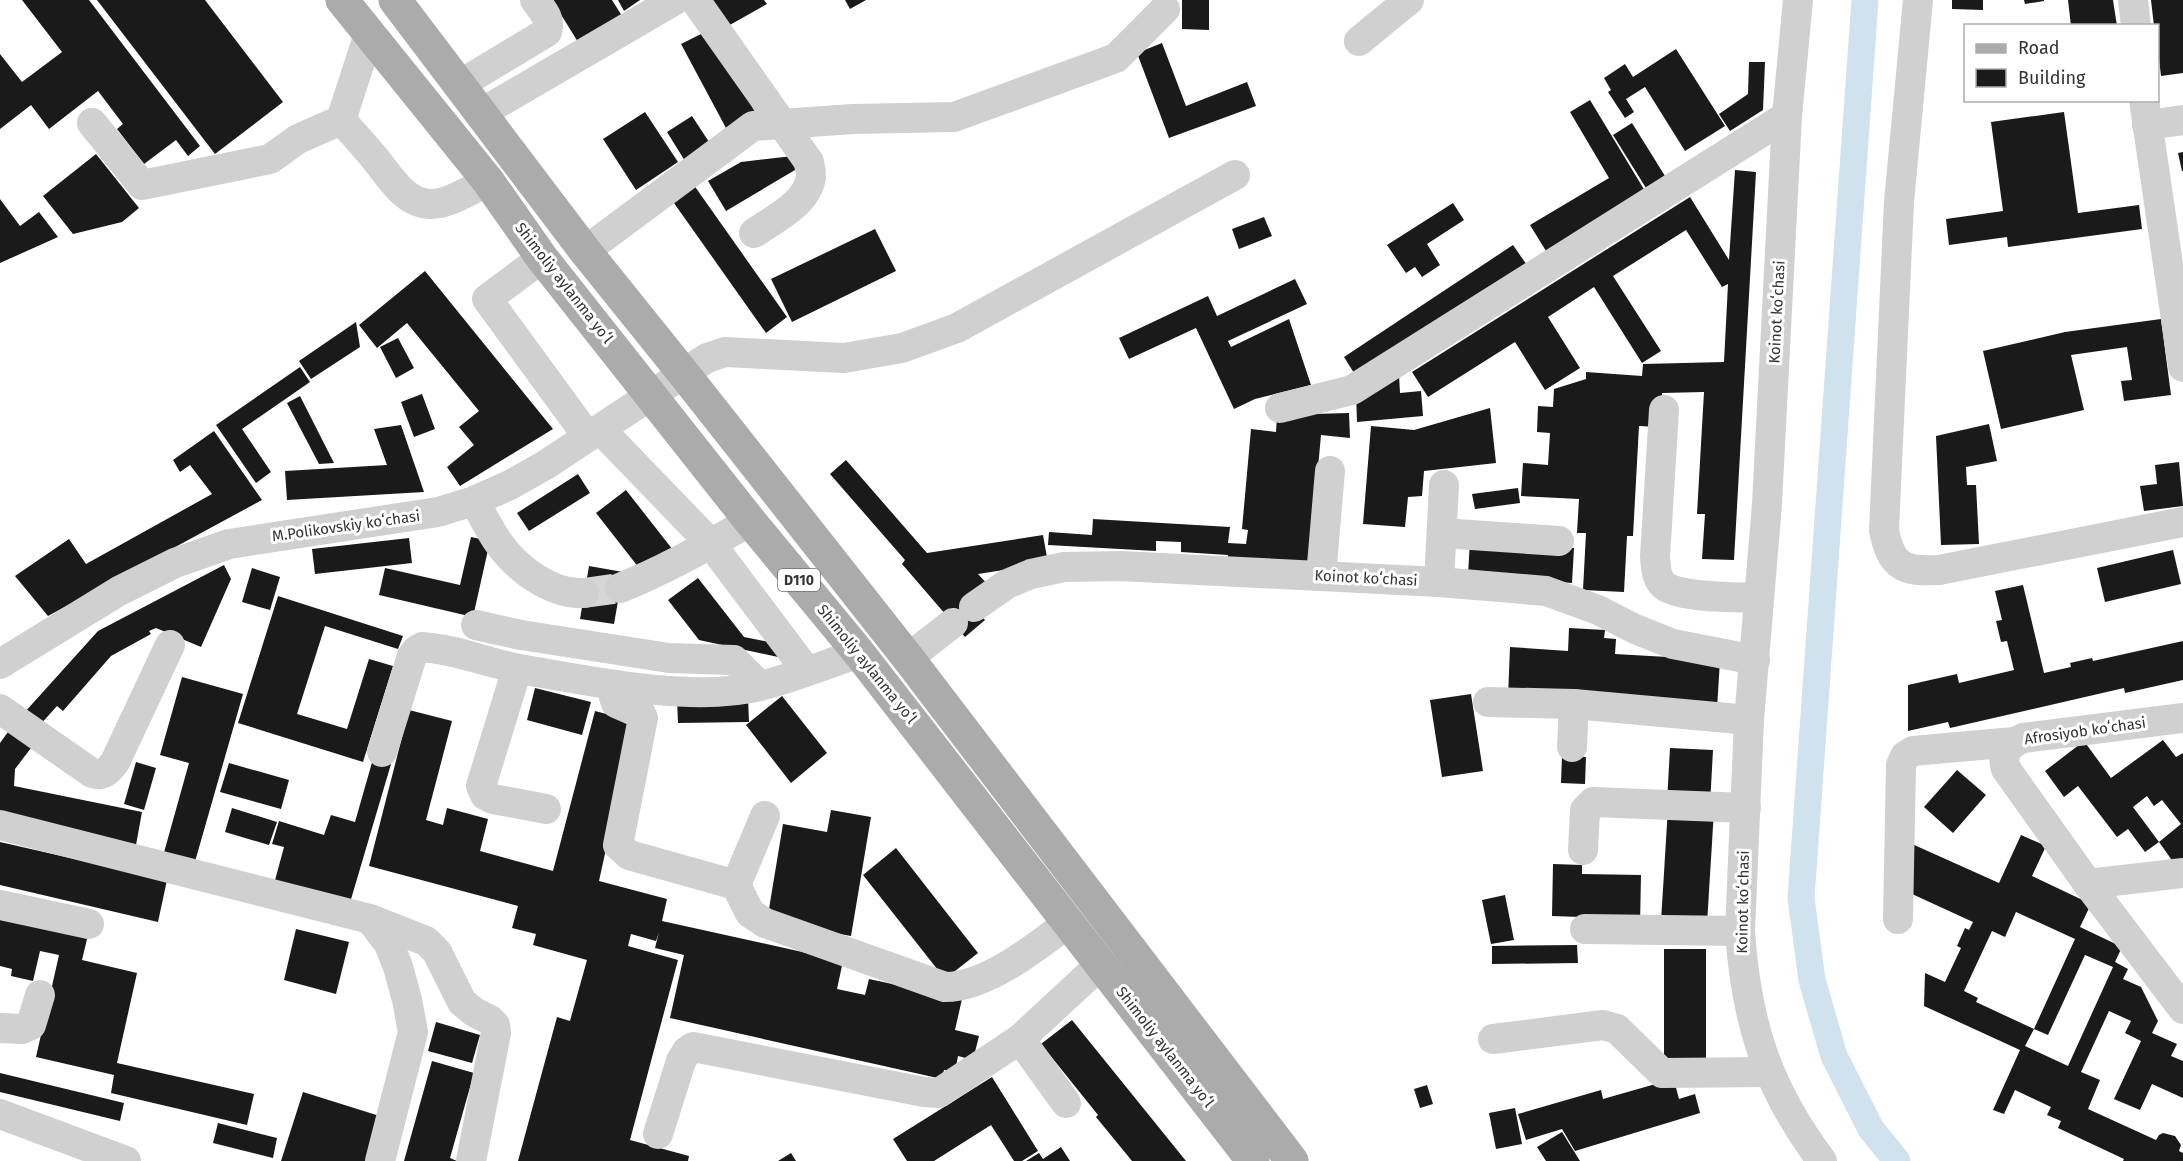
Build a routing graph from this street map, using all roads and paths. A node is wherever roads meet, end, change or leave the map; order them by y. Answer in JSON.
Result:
{"nodes":[{"id":1,"x":342,"y":0,"type":"edge"},
{"id":2,"x":395,"y":0,"type":"edge"},
{"id":3,"x":535,"y":0,"type":"edge"},
{"id":4,"x":675,"y":0,"type":"edge"},
{"id":5,"x":695,"y":0,"type":"edge"},
{"id":6,"x":1409,"y":0,"type":"edge"},
{"id":7,"x":1798,"y":0,"type":"edge"},
{"id":8,"x":1918,"y":0,"type":"edge"},
{"id":9,"x":2133,"y":0,"type":"edge"},
{"id":10,"x":1166,"y":9,"type":"dead end"},
{"id":11,"x":2136,"y":24,"type":"edge"},
{"id":12,"x":369,"y":34,"type":"junction"},
{"id":13,"x":1359,"y":41,"type":"dead end"},
{"id":14,"x":459,"y":85,"type":"junction"},
{"id":15,"x":2145,"y":112,"type":"edge"},
{"id":16,"x":481,"y":113,"type":"junction"},
{"id":17,"x":1787,"y":116,"type":"junction"},
{"id":18,"x":340,"y":120,"type":"junction"},
{"id":19,"x":2183,"y":120,"type":"edge"},
{"id":20,"x":92,"y":123,"type":"dead end"},
{"id":21,"x":784,"y":124,"type":"junction"},
{"id":22,"x":1235,"y":175,"type":"dead end"},
{"id":23,"x":488,"y":181,"type":"junction"},
{"id":24,"x":754,"y":233,"type":"dead end"},
{"id":25,"x":585,"y":251,"type":"junction"},
{"id":26,"x":542,"y":258,"type":"junction"},
{"id":27,"x":2183,"y":367,"type":"edge"},
{"id":28,"x":684,"y":374,"type":"junction"},
{"id":29,"x":652,"y":395,"type":"junction"},
{"id":30,"x":1280,"y":408,"type":"dead end"},
{"id":31,"x":1664,"y":410,"type":"dead end"},
{"id":32,"x":594,"y":433,"type":"junction"},
{"id":33,"x":1330,"y":471,"type":"dead end"},
{"id":34,"x":1444,"y":485,"type":"dead end"},
{"id":35,"x":474,"y":501,"type":"junction"},
{"id":36,"x":750,"y":521,"type":"junction"},
{"id":37,"x":2183,"y":522,"type":"edge"},
{"id":38,"x":1442,"y":533,"type":"junction"},
{"id":39,"x":1559,"y":542,"type":"dead end"},
{"id":40,"x":711,"y":544,"type":"junction"},
{"id":41,"x":1321,"y":576,"type":"junction"},
{"id":42,"x":1439,"y":582,"type":"junction"},
{"id":43,"x":620,"y":588,"type":"tunnel mouth"},
{"id":44,"x":584,"y":593,"type":"tunnel mouth"},
{"id":45,"x":1759,"y":598,"type":"junction"},
{"id":46,"x":476,"y":625,"type":"dead end"},
{"id":47,"x":170,"y":645,"type":"dead end"},
{"id":48,"x":860,"y":653,"type":"junction"},
{"id":49,"x":908,"y":658,"type":"junction"},
{"id":50,"x":1755,"y":660,"type":"junction"},
{"id":51,"x":1,"y":661,"type":"edge"},
{"id":52,"x":517,"y":669,"type":"junction"},
{"id":53,"x":806,"y":670,"type":"junction"},
{"id":54,"x":616,"y":685,"type":"junction"},
{"id":55,"x":760,"y":686,"type":"junction"},
{"id":56,"x":1488,"y":702,"type":"dead end"},
{"id":57,"x":1574,"y":704,"type":"junction"},
{"id":58,"x":0,"y":710,"type":"edge"},
{"id":59,"x":2183,"y":718,"type":"edge"},
{"id":60,"x":1749,"y":720,"type":"junction"},
{"id":61,"x":2014,"y":742,"type":"junction"},
{"id":62,"x":1572,"y":747,"type":"dead end"},
{"id":63,"x":382,"y":752,"type":"dead end"},
{"id":64,"x":1746,"y":808,"type":"junction"},
{"id":65,"x":546,"y":809,"type":"dead end"},
{"id":66,"x":765,"y":816,"type":"dead end"},
{"id":67,"x":0,"y":825,"type":"edge"},
{"id":68,"x":1583,"y":850,"type":"dead end"},
{"id":69,"x":2183,"y":873,"type":"edge"},
{"id":70,"x":2088,"y":884,"type":"junction"},
{"id":71,"x":736,"y":885,"type":"junction"},
{"id":72,"x":0,"y":905,"type":"edge"},
{"id":73,"x":370,"y":919,"type":"junction"},
{"id":74,"x":1898,"y":919,"type":"dead end"},
{"id":75,"x":1069,"y":922,"type":"junction"},
{"id":76,"x":89,"y":924,"type":"dead end"},
{"id":77,"x":1585,"y":929,"type":"dead end"},
{"id":78,"x":1740,"y":931,"type":"junction"},
{"id":79,"x":1101,"y":964,"type":"junction"},
{"id":80,"x":40,"y":995,"type":"dead end"},
{"id":81,"x":2183,"y":1009,"type":"edge"},
{"id":82,"x":0,"y":1028,"type":"edge"},
{"id":83,"x":1020,"y":1039,"type":"junction"},
{"id":84,"x":1493,"y":1039,"type":"dead end"},
{"id":85,"x":1769,"y":1072,"type":"junction"},
{"id":86,"x":1066,"y":1103,"type":"dead end"},
{"id":87,"x":0,"y":1114,"type":"edge"},
{"id":88,"x":658,"y":1134,"type":"dead end"},
{"id":89,"x":1242,"y":1157,"type":"edge"},
{"id":90,"x":126,"y":1161,"type":"edge"},
{"id":91,"x":380,"y":1161,"type":"edge"},
{"id":92,"x":471,"y":1161,"type":"edge"},
{"id":93,"x":1292,"y":1161,"type":"edge"},
{"id":94,"x":1822,"y":1161,"type":"edge"}],
"edges":[{"from":1,"to":12,"type":"main road","name":"Shimoliy aylanma yoʻl","number":"D110"},
{"from":2,"to":14,"type":"main road","name":"Shimoliy aylanma yoʻl","number":"D110"},
{"from":3,"to":14,"type":"street"},
{"from":4,"to":16,"type":"street"},
{"from":5,"to":21,"type":"street"},
{"from":6,"to":13,"type":"street"},
{"from":7,"to":17,"type":"street","name":"Koinot koʻchasi"},
{"from":8,"to":37,"type":"street"},
{"from":9,"to":11,"type":"street"},
{"from":10,"to":21,"type":"street"},
{"from":12,"to":18,"type":"street"},
{"from":12,"to":23,"type":"main road","name":"Shimoliy aylanma yoʻl","number":"D110"},
{"from":14,"to":16,"type":"main road","name":"Shimoliy aylanma yoʻl","number":"D110"},
{"from":15,"to":19,"type":"street"},
{"from":15,"to":27,"type":"street"},
{"from":16,"to":25,"type":"main road","name":"Shimoliy aylanma yoʻl","number":"D110"},
{"from":17,"to":30,"type":"street"},
{"from":17,"to":45,"type":"street","name":"Koinot koʻchasi"},
{"from":18,"to":20,"type":"street"},
{"from":18,"to":23,"type":"street"},
{"from":21,"to":24,"type":"street"},
{"from":21,"to":25,"type":"street"},
{"from":22,"to":28,"type":"street","name":"M.Polikovskiy koʻchasi"},
{"from":23,"to":26,"type":"main road","name":"Shimoliy aylanma yoʻl","number":"D110"},
{"from":25,"to":28,"type":"main road","name":"Shimoliy aylanma yoʻl","number":"D110"},
{"from":26,"to":29,"type":"main road","name":"Shimoliy aylanma yoʻl","number":"D110"},
{"from":26,"to":32,"type":"street"},
{"from":28,"to":29,"type":"street","name":"M.Polikovskiy koʻchasi"},
{"from":28,"to":49,"type":"main road","name":"Shimoliy aylanma yoʻl","number":"D110"},
{"from":29,"to":32,"type":"street","name":"M.Polikovskiy koʻchasi"},
{"from":29,"to":36,"type":"main road","name":"Shimoliy aylanma yoʻl","number":"D110"},
{"from":31,"to":45,"type":"street"},
{"from":32,"to":35,"type":"street","name":"M.Polikovskiy koʻchasi"},
{"from":32,"to":40,"type":"street"},
{"from":33,"to":41,"type":"street"},
{"from":34,"to":38,"type":"street"},
{"from":35,"to":44,"type":"street"},
{"from":35,"to":51,"type":"street","name":"M.Polikovskiy koʻchasi"},
{"from":36,"to":40,"type":"street"},
{"from":36,"to":48,"type":"main road","name":"Shimoliy aylanma yoʻl","number":"D110"},
{"from":38,"to":39,"type":"street"},
{"from":38,"to":42,"type":"street"},
{"from":40,"to":43,"type":"street"},
{"from":40,"to":53,"type":"street"},
{"from":41,"to":42,"type":"street","name":"Koinot koʻchasi"},
{"from":41,"to":49,"type":"street","name":"Koinot koʻchasi"},
{"from":42,"to":50,"type":"street","name":"Koinot koʻchasi"},
{"from":45,"to":50,"type":"street","name":"Koinot koʻchasi"},
{"from":46,"to":55,"type":"street"},
{"from":47,"to":58,"type":"street"},
{"from":48,"to":53,"type":"street"},
{"from":48,"to":75,"type":"main road","name":"Shimoliy aylanma yoʻl","number":"D110"},
{"from":49,"to":93,"type":"main road","name":"Shimoliy aylanma yoʻl","number":"D110"},
{"from":50,"to":60,"type":"street","name":"Koinot koʻchasi"},
{"from":52,"to":54,"type":"street"},
{"from":52,"to":63,"type":"street"},
{"from":52,"to":65,"type":"street"},
{"from":53,"to":55,"type":"street"},
{"from":54,"to":55,"type":"street"},
{"from":54,"to":71,"type":"street"},
{"from":56,"to":57,"type":"street"},
{"from":57,"to":60,"type":"street"},
{"from":57,"to":62,"type":"street"},
{"from":59,"to":61,"type":"street","name":"Afrosiyob koʻchasi"},
{"from":60,"to":64,"type":"street","name":"Koinot koʻchasi"},
{"from":61,"to":70,"type":"street","name":"Afrosiyob koʻchasi"},
{"from":61,"to":74,"type":"street"},
{"from":64,"to":68,"type":"street"},
{"from":64,"to":78,"type":"street","name":"Koinot koʻchasi"},
{"from":66,"to":71,"type":"street"},
{"from":67,"to":73,"type":"street"},
{"from":69,"to":70,"type":"street"},
{"from":70,"to":81,"type":"street","name":"Afrosiyob koʻchasi"},
{"from":71,"to":75,"type":"street"},
{"from":72,"to":76,"type":"street"},
{"from":73,"to":91,"type":"street"},
{"from":73,"to":92,"type":"street"},
{"from":75,"to":79,"type":"main road","name":"Shimoliy aylanma yoʻl","number":"D110"},
{"from":77,"to":78,"type":"street"},
{"from":78,"to":85,"type":"street","name":"Koinot koʻchasi"},
{"from":79,"to":83,"type":"street"},
{"from":79,"to":89,"type":"main road","name":"Shimoliy aylanma yoʻl","number":"D110"},
{"from":80,"to":82,"type":"street"},
{"from":83,"to":86,"type":"street"},
{"from":83,"to":88,"type":"street"},
{"from":84,"to":85,"type":"street"},
{"from":85,"to":94,"type":"street","name":"Koinot koʻchasi"},
{"from":87,"to":90,"type":"street"}]}
